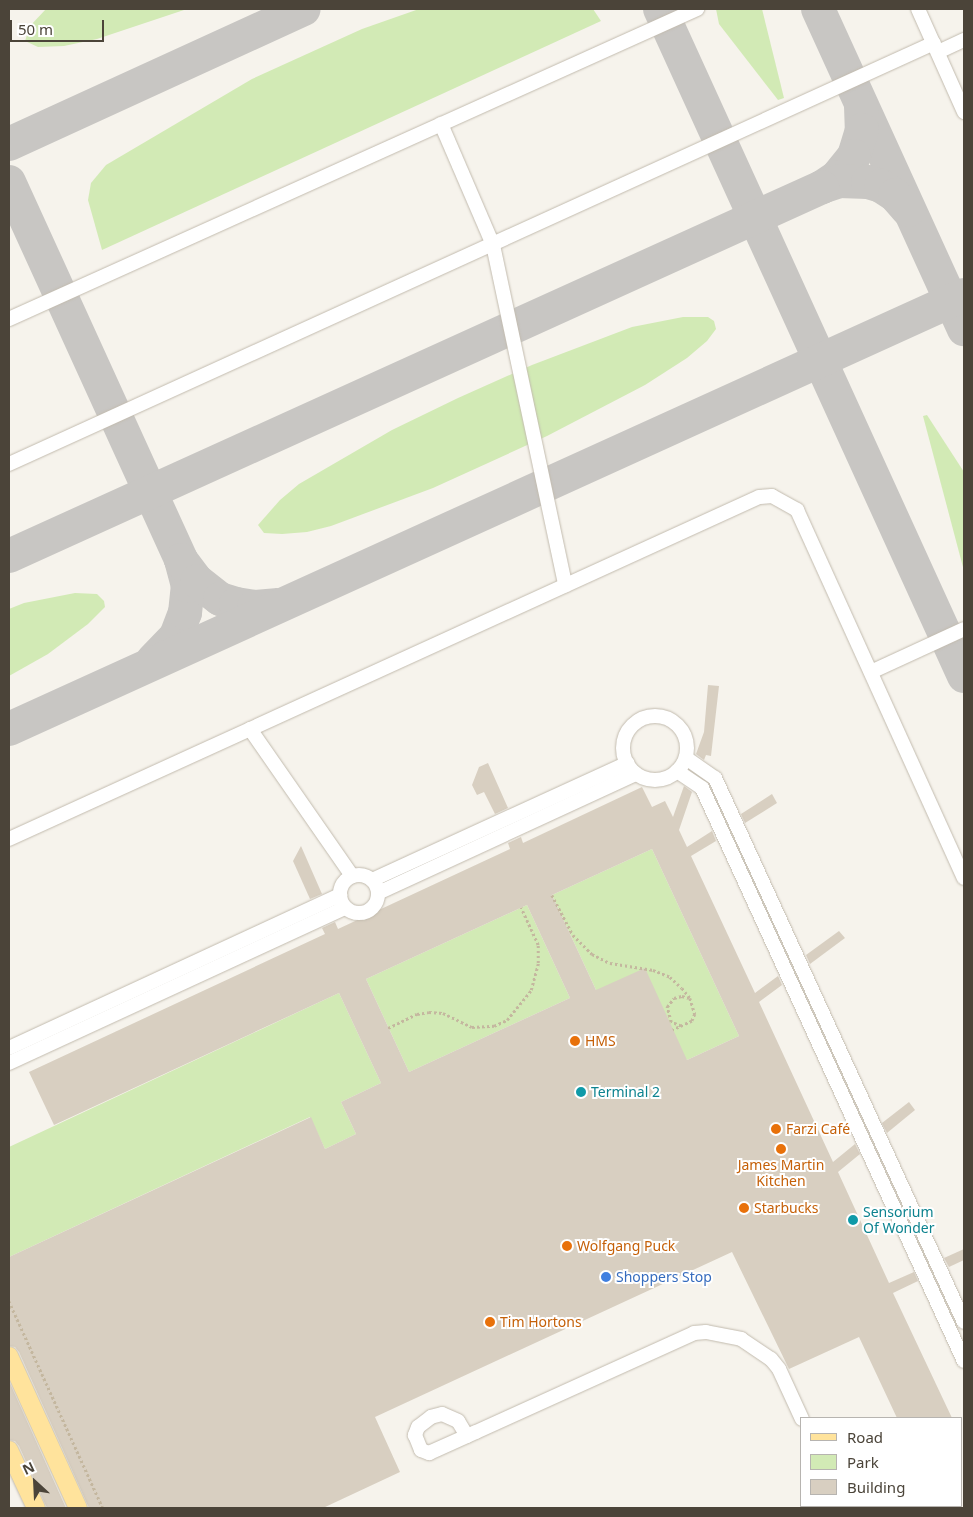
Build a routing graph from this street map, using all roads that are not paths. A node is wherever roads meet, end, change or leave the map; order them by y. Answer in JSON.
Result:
{"nodes":[{"id":1,"x":697,"y":9,"type":"edge"},
{"id":2,"x":918,"y":9,"type":"edge"},
{"id":3,"x":964,"y":40,"type":"edge"},
{"id":4,"x":936,"y":48,"type":"junction"},
{"id":5,"x":964,"y":112,"type":"edge"},
{"id":6,"x":441,"y":124,"type":"junction"},
{"id":7,"x":493,"y":245,"type":"junction"},
{"id":8,"x":9,"y":319,"type":"edge"},
{"id":9,"x":9,"y":464,"type":"edge"},
{"id":10,"x":566,"y":585,"type":"junction"},
{"id":11,"x":964,"y":629,"type":"edge"},
{"id":12,"x":871,"y":672,"type":"junction"},
{"id":13,"x":250,"y":729,"type":"junction"},
{"id":14,"x":686,"y":758,"type":"junction"},
{"id":15,"x":631,"y":768,"type":"junction"},
{"id":16,"x":677,"y":771,"type":"junction"},
{"id":17,"x":9,"y":839,"type":"edge"},
{"id":18,"x":352,"y":876,"type":"junction"},
{"id":19,"x":964,"y":878,"type":"edge"},
{"id":20,"x":375,"y":886,"type":"junction"},
{"id":21,"x":342,"y":902,"type":"junction"},
{"id":22,"x":9,"y":1048,"type":"edge"},
{"id":23,"x":9,"y":1063,"type":"edge"},
{"id":24,"x":964,"y":1322,"type":"edge"},
{"id":25,"x":9,"y":1356,"type":"edge"},
{"id":26,"x":964,"y":1361,"type":"edge"},
{"id":27,"x":801,"y":1417,"type":"edge"},
{"id":28,"x":467,"y":1436,"type":"dead end"},
{"id":29,"x":9,"y":1450,"type":"edge"},
{"id":30,"x":36,"y":1508,"type":"edge"},
{"id":31,"x":78,"y":1508,"type":"edge"}],
"edges":[{"from":1,"to":6,"type":"lane"},
{"from":2,"to":4,"type":"lane"},
{"from":3,"to":4,"type":"lane"},
{"from":4,"to":5,"type":"lane"},
{"from":4,"to":7,"type":"lane"},
{"from":6,"to":7,"type":"lane"},
{"from":6,"to":8,"type":"lane"},
{"from":7,"to":9,"type":"lane"},
{"from":7,"to":10,"type":"lane"},
{"from":10,"to":12,"type":"lane"},
{"from":10,"to":13,"type":"lane"},
{"from":11,"to":12,"type":"lane"},
{"from":12,"to":19,"type":"lane"},
{"from":13,"to":17,"type":"lane"},
{"from":13,"to":18,"type":"lane"},
{"from":14,"to":15,"type":"lane"},
{"from":14,"to":16,"type":"lane"},
{"from":14,"to":24,"type":"lane"},
{"from":15,"to":16,"type":"lane"},
{"from":15,"to":20,"type":"lane"},
{"from":16,"to":26,"type":"lane"},
{"from":18,"to":20,"type":"lane"},
{"from":18,"to":21,"type":"lane"},
{"from":20,"to":21,"type":"lane"},
{"from":21,"to":22,"type":"lane"},
{"from":21,"to":23,"type":"lane"},
{"from":25,"to":31,"type":"main road"},
{"from":27,"to":28,"type":"lane"},
{"from":29,"to":30,"type":"main road"}]}
